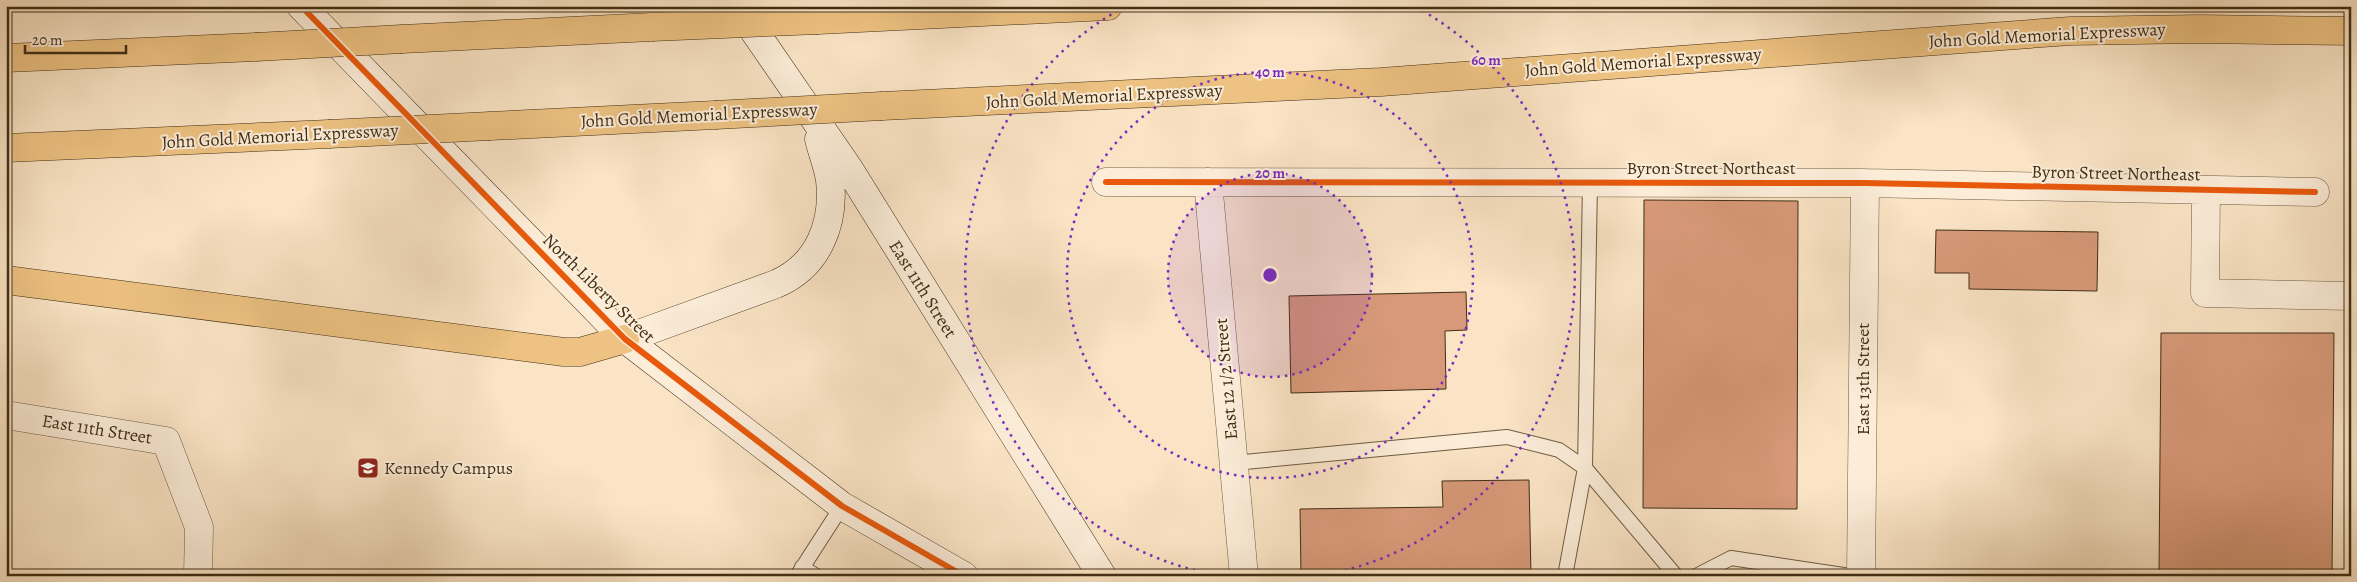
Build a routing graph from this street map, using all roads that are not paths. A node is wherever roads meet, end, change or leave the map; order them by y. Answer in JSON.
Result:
{"nodes":[{"id":1,"x":302,"y":6,"type":"edge"},
{"id":2,"x":737,"y":6,"type":"edge"},
{"id":3,"x":1108,"y":6,"type":"edge"},
{"id":4,"x":948,"y":10,"type":"edge"},
{"id":5,"x":2351,"y":31,"type":"edge"},
{"id":6,"x":6,"y":42,"type":"edge"},
{"id":7,"x":114,"y":53,"type":"junction"},
{"id":8,"x":6,"y":58,"type":"edge"},
{"id":9,"x":802,"y":100,"type":"junction"},
{"id":10,"x":6,"y":148,"type":"edge"},
{"id":11,"x":1106,"y":182,"type":"dead end"},
{"id":12,"x":1208,"y":182,"type":"junction"},
{"id":13,"x":1590,"y":183,"type":"junction"},
{"id":14,"x":1865,"y":183,"type":"junction"},
{"id":15,"x":2206,"y":190,"type":"junction"},
{"id":16,"x":2315,"y":192,"type":"dead end"},
{"id":17,"x":6,"y":280,"type":"edge"},
{"id":18,"x":2351,"y":296,"type":"edge"},
{"id":19,"x":625,"y":339,"type":"junction"},
{"id":20,"x":6,"y":415,"type":"edge"},
{"id":21,"x":1234,"y":463,"type":"junction"},
{"id":22,"x":1584,"y":468,"type":"junction"},
{"id":23,"x":842,"y":506,"type":"junction"},
{"id":24,"x":800,"y":571,"type":"edge"},
{"id":25,"x":198,"y":576,"type":"edge"},
{"id":26,"x":816,"y":576,"type":"edge"},
{"id":27,"x":964,"y":576,"type":"edge"},
{"id":28,"x":1102,"y":576,"type":"edge"},
{"id":29,"x":1244,"y":576,"type":"edge"},
{"id":30,"x":1565,"y":576,"type":"edge"},
{"id":31,"x":1676,"y":576,"type":"edge"},
{"id":32,"x":1696,"y":576,"type":"edge"},
{"id":33,"x":1850,"y":576,"type":"edge"},
{"id":34,"x":1861,"y":576,"type":"edge"}],
"edges":[{"from":1,"to":19,"type":"street","name":"North Liberty Street"},
{"from":2,"to":9,"type":"street","name":"East 11th Street"},
{"from":3,"to":4,"type":"highway"},
{"from":4,"to":7,"type":"highway","bridge":true},
{"from":5,"to":10,"type":"highway","name":"John Gold Memorial Expressway","bridge":true},
{"from":6,"to":7,"type":"highway"},
{"from":7,"to":8,"type":"highway"},
{"from":9,"to":19,"type":"street"},
{"from":9,"to":28,"type":"street","name":"East 11th Street"},
{"from":11,"to":12,"type":"street","name":"Byron Street Northeast"},
{"from":12,"to":13,"type":"street","name":"Byron Street Northeast"},
{"from":12,"to":21,"type":"street","name":"East 12 1/2 Street"},
{"from":13,"to":14,"type":"street","name":"Byron Street Northeast"},
{"from":13,"to":22,"type":"lane"},
{"from":14,"to":15,"type":"street","name":"Byron Street Northeast"},
{"from":14,"to":34,"type":"street","name":"East 13th Street"},
{"from":15,"to":16,"type":"street","name":"Byron Street Northeast"},
{"from":15,"to":18,"type":"street"},
{"from":17,"to":19,"type":"highway"},
{"from":19,"to":23,"type":"street","name":"North Liberty Street"},
{"from":20,"to":25,"type":"street","name":"East 11th Street"},
{"from":21,"to":22,"type":"lane"},
{"from":21,"to":29,"type":"street","name":"East 12 1/2 Street"},
{"from":22,"to":30,"type":"lane"},
{"from":22,"to":31,"type":"lane"},
{"from":23,"to":24,"type":"lane"},
{"from":23,"to":27,"type":"street","name":"North Liberty Street"},
{"from":24,"to":26,"type":"lane"},
{"from":32,"to":33,"type":"lane"}]}
